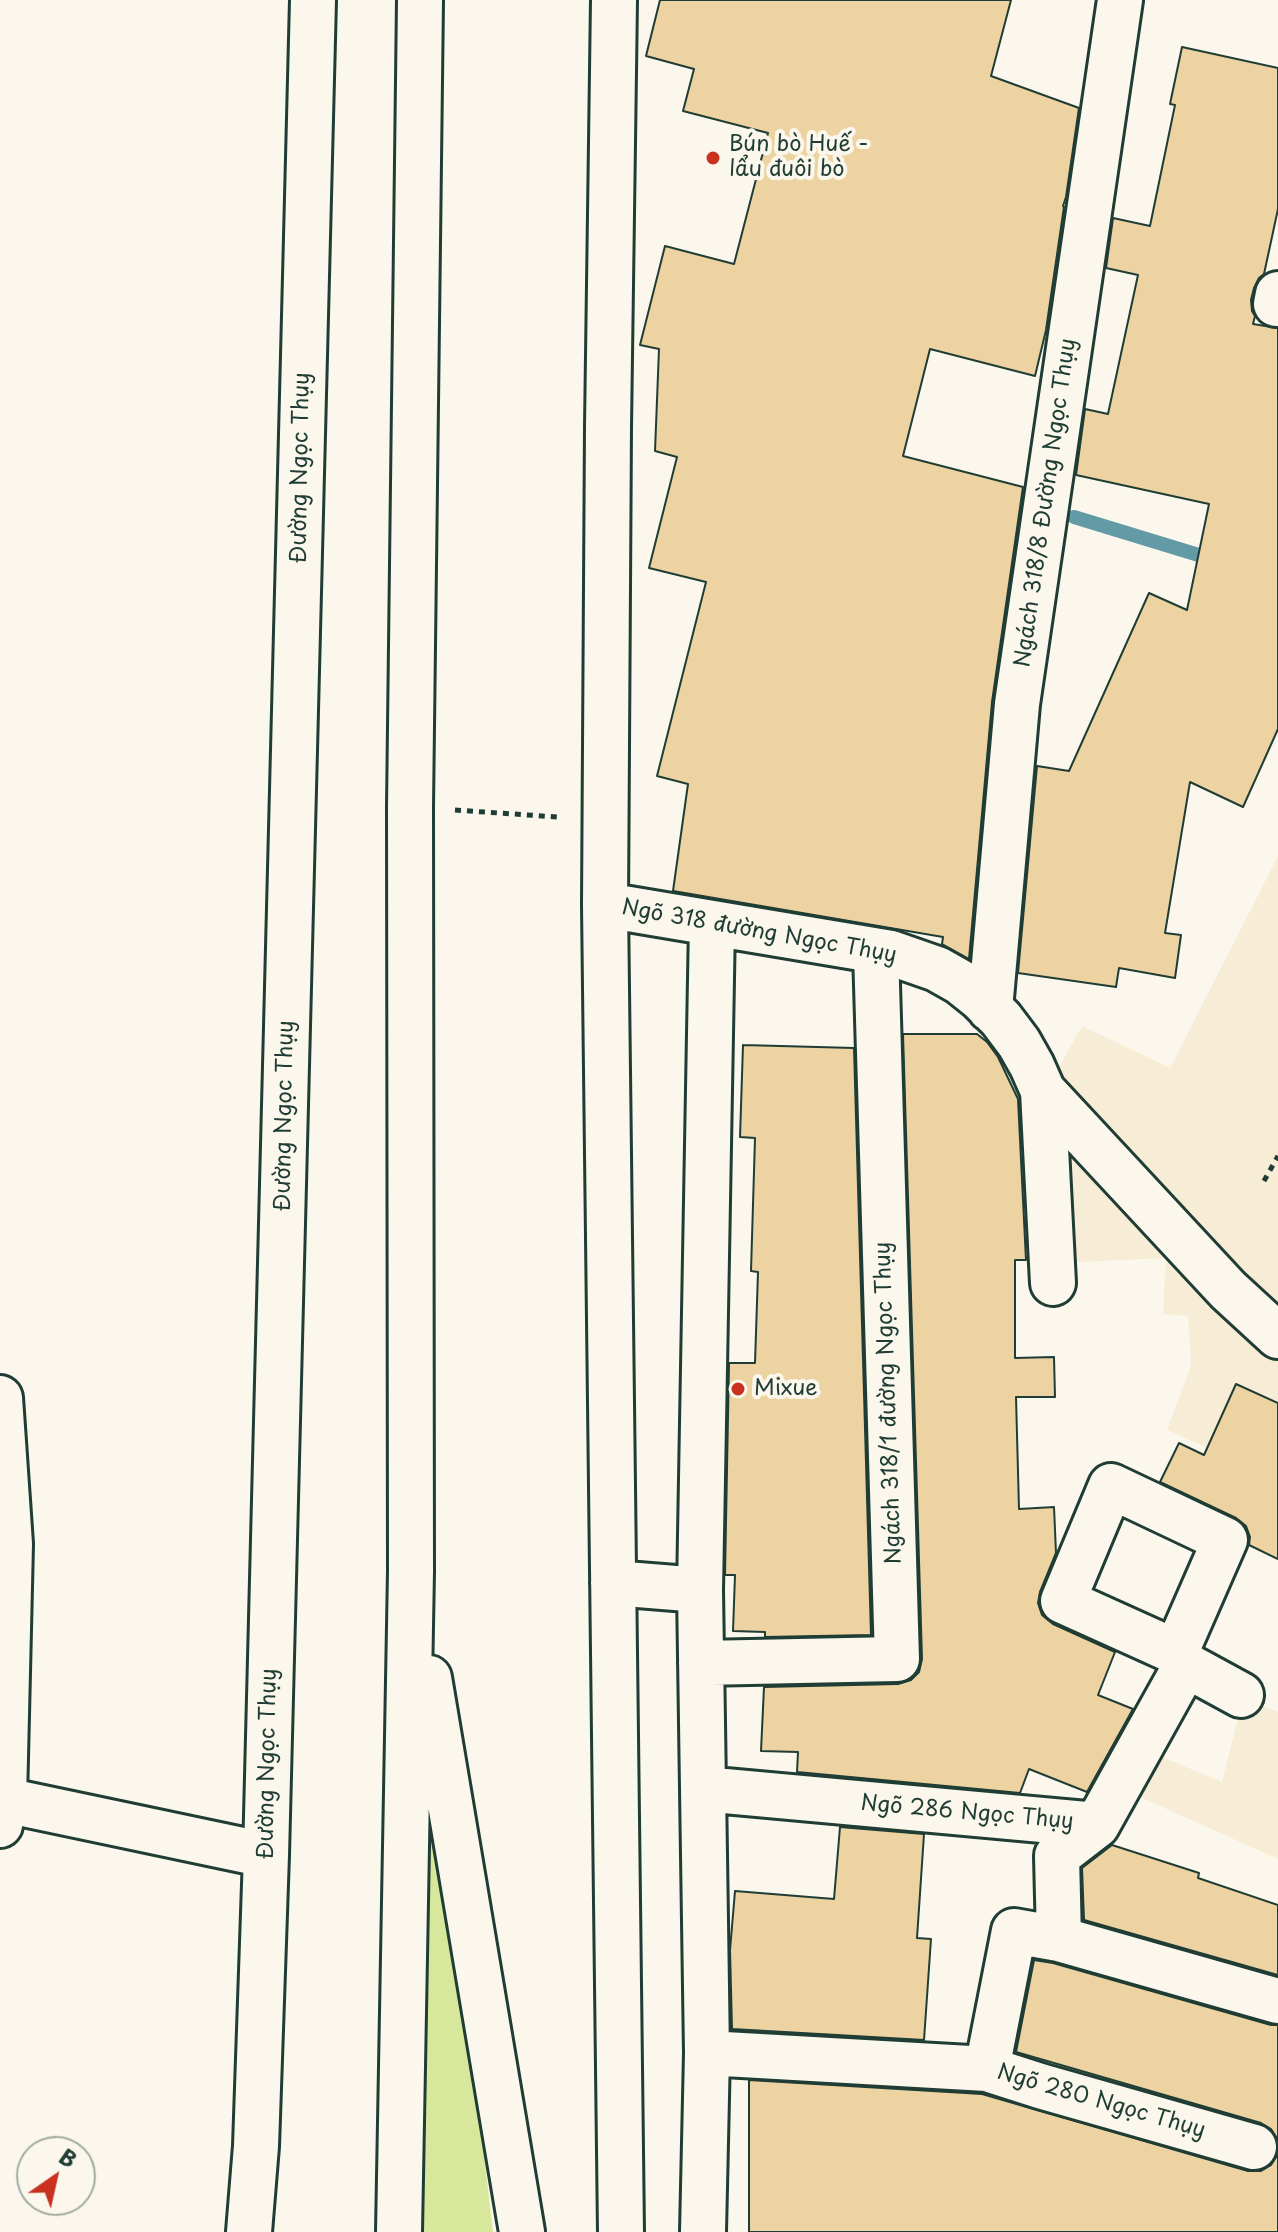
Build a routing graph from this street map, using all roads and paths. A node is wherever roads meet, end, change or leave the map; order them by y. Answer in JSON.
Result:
{"nodes":[{"id":1,"x":313,"y":0,"type":"edge"},
{"id":2,"x":420,"y":0,"type":"edge"},
{"id":3,"x":614,"y":0,"type":"edge"},
{"id":4,"x":1120,"y":0,"type":"edge"},
{"id":5,"x":410,"y":807,"type":"junction"},
{"id":6,"x":606,"y":821,"type":"junction"},
{"id":7,"x":605,"y":905,"type":"junction"},
{"id":8,"x":712,"y":923,"type":"junction"},
{"id":9,"x":876,"y":951,"type":"junction"},
{"id":10,"x":990,"y":1009,"type":"junction"},
{"id":11,"x":1043,"y":1091,"type":"junction"},
{"id":12,"x":1278,"y":1156,"type":"edge"},
{"id":13,"x":1264,"y":1181,"type":"dead end"},
{"id":14,"x":1053,"y":1283,"type":"dead end"},
{"id":15,"x":1278,"y":1336,"type":"edge"},
{"id":16,"x":0,"y":1398,"type":"edge"},
{"id":17,"x":411,"y":1571,"type":"junction"},
{"id":18,"x":613,"y":1583,"type":"junction"},
{"id":19,"x":700,"y":1590,"type":"junction"},
{"id":20,"x":701,"y":1663,"type":"junction"},
{"id":21,"x":1241,"y":1695,"type":"dead end"},
{"id":22,"x":703,"y":1789,"type":"junction"},
{"id":23,"x":1,"y":1808,"type":"edge"},
{"id":24,"x":1097,"y":1825,"type":"junction"},
{"id":25,"x":266,"y":1855,"type":"junction"},
{"id":26,"x":1059,"y":1939,"type":"junction"},
{"id":27,"x":1278,"y":2001,"type":"edge"},
{"id":28,"x":707,"y":2053,"type":"junction"},
{"id":29,"x":987,"y":2069,"type":"junction"},
{"id":30,"x":1254,"y":2147,"type":"dead end"},
{"id":31,"x":249,"y":2232,"type":"edge"},
{"id":32,"x":399,"y":2232,"type":"edge"},
{"id":33,"x":522,"y":2232,"type":"edge"},
{"id":34,"x":621,"y":2232,"type":"edge"},
{"id":35,"x":703,"y":2232,"type":"edge"}],
"edges":[{"from":1,"to":25,"type":"street","name":"Đường Ngọc Thụy"},
{"from":2,"to":5,"type":"street"},
{"from":3,"to":6,"type":"street"},
{"from":4,"to":10,"type":"street","name":"Ngách 318/8 Đường Ngọc Thụy"},
{"from":5,"to":6,"type":"path"},
{"from":5,"to":17,"type":"street"},
{"from":6,"to":7,"type":"street"},
{"from":7,"to":8,"type":"street","name":"Ngõ 318 đường Ngọc Thụy"},
{"from":7,"to":18,"type":"street"},
{"from":8,"to":9,"type":"street","name":"Ngõ 318 đường Ngọc Thụy"},
{"from":8,"to":19,"type":"street"},
{"from":9,"to":10,"type":"street","name":"Ngõ 318 đường Ngọc Thụy"},
{"from":9,"to":20,"type":"street","name":"Ngách 318/1 đường Ngọc Thụy"},
{"from":10,"to":11,"type":"street","name":"Ngõ 318 đường Ngọc Thụy"},
{"from":11,"to":14,"type":"street","name":"Ngõ 318 đường Ngọc Thụy"},
{"from":11,"to":15,"type":"street"},
{"from":12,"to":13,"type":"path"},
{"from":16,"to":23,"type":"street"},
{"from":17,"to":32,"type":"street"},
{"from":17,"to":33,"type":"street"},
{"from":18,"to":19,"type":"street"},
{"from":18,"to":34,"type":"street"},
{"from":19,"to":20,"type":"street"},
{"from":20,"to":22,"type":"street"},
{"from":21,"to":24,"type":"street","name":"Ngõ 286 Ngọc Thụy"},
{"from":22,"to":24,"type":"street","name":"Ngõ 286 Ngọc Thụy"},
{"from":22,"to":28,"type":"street"},
{"from":23,"to":25,"type":"street"},
{"from":24,"to":26,"type":"street"},
{"from":25,"to":31,"type":"street","name":"Đường Ngọc Thụy"},
{"from":26,"to":27,"type":"street"},
{"from":26,"to":29,"type":"street"},
{"from":28,"to":29,"type":"street","name":"Ngõ 280 Ngọc Thụy"},
{"from":28,"to":35,"type":"street"},
{"from":29,"to":30,"type":"street","name":"Ngõ 280 Ngọc Thụy"}]}
